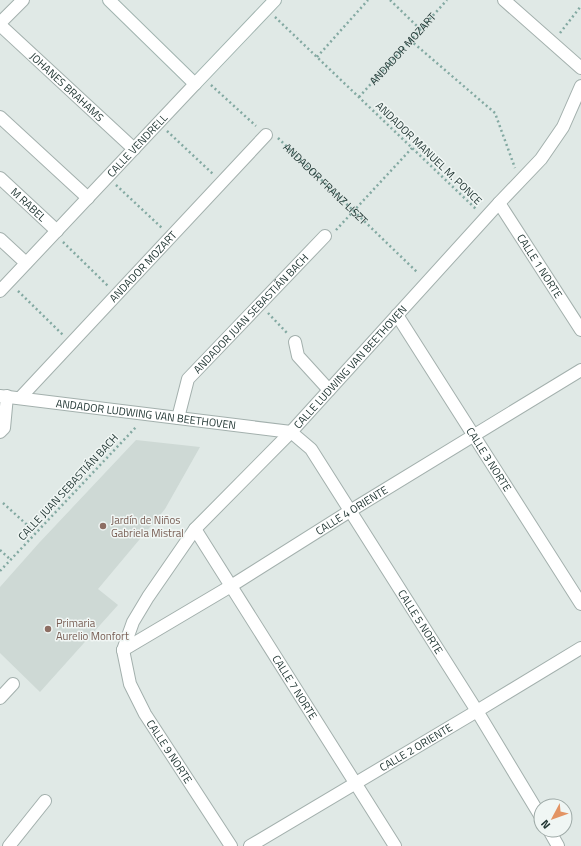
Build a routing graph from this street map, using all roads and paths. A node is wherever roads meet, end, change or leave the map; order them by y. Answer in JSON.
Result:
{"nodes":[{"id":1,"x":23,"y":0,"type":"edge"},
{"id":2,"x":109,"y":0,"type":"edge"},
{"id":3,"x":368,"y":0,"type":"edge"},
{"id":4,"x":390,"y":0,"type":"edge"},
{"id":5,"x":447,"y":0,"type":"edge"},
{"id":6,"x":504,"y":0,"type":"edge"},
{"id":7,"x":271,"y":4,"type":"edge"},
{"id":8,"x":581,"y":6,"type":"edge"},
{"id":9,"x":0,"y":24,"type":"edge"},
{"id":10,"x":420,"y":29,"type":"junction"},
{"id":11,"x":410,"y":40,"type":"junction"},
{"id":12,"x":552,"y":43,"type":"junction"},
{"id":13,"x":317,"y":56,"type":"junction"},
{"id":14,"x":581,"y":68,"type":"edge"},
{"id":15,"x":199,"y":80,"type":"junction"},
{"id":16,"x":581,"y":86,"type":"edge"},
{"id":17,"x":359,"y":97,"type":"junction"},
{"id":18,"x":0,"y":117,"type":"edge"},
{"id":19,"x":158,"y":123,"type":"junction"},
{"id":20,"x":266,"y":135,"type":"junction"},
{"id":21,"x":412,"y":148,"type":"junction"},
{"id":22,"x":134,"y":149,"type":"junction"},
{"id":23,"x":107,"y":177,"type":"junction"},
{"id":24,"x":0,"y":178,"type":"edge"},
{"id":25,"x":520,"y":181,"type":"junction"},
{"id":26,"x":222,"y":183,"type":"junction"},
{"id":27,"x":88,"y":198,"type":"junction"},
{"id":28,"x":499,"y":203,"type":"junction"},
{"id":29,"x":354,"y":211,"type":"junction"},
{"id":30,"x":485,"y":218,"type":"junction"},
{"id":31,"x":55,"y":232,"type":"junction"},
{"id":32,"x":325,"y":236,"type":"joint"},
{"id":33,"x":171,"y":237,"type":"junction"},
{"id":34,"x":0,"y":239,"type":"edge"},
{"id":35,"x":26,"y":263,"type":"junction"},
{"id":36,"x":427,"y":282,"type":"junction"},
{"id":37,"x":4,"y":286,"type":"edge"},
{"id":38,"x":117,"y":294,"type":"junction"},
{"id":39,"x":260,"y":304,"type":"junction"},
{"id":40,"x":397,"y":315,"type":"junction"},
{"id":41,"x":581,"y":330,"type":"edge"},
{"id":42,"x":295,"y":342,"type":"joint"},
{"id":43,"x":72,"y":343,"type":"junction"},
{"id":44,"x":581,"y":370,"type":"edge"},
{"id":45,"x":329,"y":390,"type":"junction"},
{"id":46,"x":3,"y":396,"type":"edge"},
{"id":47,"x":20,"y":398,"type":"junction"},
{"id":48,"x":148,"y":414,"type":"junction"},
{"id":49,"x":178,"y":418,"type":"junction"},
{"id":50,"x":0,"y":432,"type":"edge"},
{"id":51,"x":291,"y":432,"type":"junction"},
{"id":52,"x":474,"y":436,"type":"junction"},
{"id":53,"x":3,"y":503,"type":"dead end"},
{"id":54,"x":350,"y":511,"type":"junction"},
{"id":55,"x":195,"y":529,"type":"junction"},
{"id":56,"x":36,"y":533,"type":"junction"},
{"id":57,"x":0,"y":550,"type":"edge"},
{"id":58,"x":11,"y":560,"type":"junction"},
{"id":59,"x":0,"y":571,"type":"edge"},
{"id":60,"x":231,"y":586,"type":"junction"},
{"id":61,"x":581,"y":604,"type":"edge"},
{"id":62,"x":581,"y":648,"type":"edge"},
{"id":63,"x":123,"y":650,"type":"junction"},
{"id":64,"x":14,"y":684,"type":"dead end"},
{"id":65,"x":0,"y":698,"type":"edge"},
{"id":66,"x":477,"y":711,"type":"junction"},
{"id":67,"x":356,"y":784,"type":"junction"},
{"id":68,"x":46,"y":801,"type":"dead end"},
{"id":69,"x":533,"y":804,"type":"edge"},
{"id":70,"x":9,"y":846,"type":"edge"},
{"id":71,"x":231,"y":846,"type":"edge"},
{"id":72,"x":250,"y":846,"type":"edge"},
{"id":73,"x":395,"y":846,"type":"edge"}],
"edges":[{"from":1,"to":9,"type":"street"},
{"from":2,"to":15,"type":"street"},
{"from":3,"to":13,"type":"path"},
{"from":4,"to":10,"type":"path"},
{"from":5,"to":10,"type":"path","name":"ANDADOR MOZART"},
{"from":6,"to":12,"type":"street"},
{"from":7,"to":13,"type":"path","name":"ANDADOR MANUEL M. PONCE"},
{"from":7,"to":15,"type":"street","name":"CALLE VENDRELL"},
{"from":8,"to":12,"type":"path"},
{"from":9,"to":22,"type":"street","name":"JOHANES BRAHAMS"},
{"from":10,"to":11,"type":"path","name":"ANDADOR MOZART"},
{"from":11,"to":17,"type":"path","name":"ANDADOR MOZART"},
{"from":11,"to":25,"type":"path"},
{"from":12,"to":14,"type":"street"},
{"from":13,"to":17,"type":"path","name":"ANDADOR MANUEL M. PONCE"},
{"from":15,"to":19,"type":"street","name":"CALLE VENDRELL"},
{"from":15,"to":20,"type":"path","name":"ANDADOR FRANZ LISZT"},
{"from":16,"to":25,"type":"street","name":"CALLE LUDWING VAN BEETHOVEN"},
{"from":17,"to":21,"type":"path","name":"ANDADOR MANUEL M. PONCE"},
{"from":18,"to":27,"type":"street"},
{"from":19,"to":22,"type":"street","name":"CALLE VENDRELL"},
{"from":19,"to":26,"type":"path"},
{"from":20,"to":26,"type":"street","name":"ANDADOR MOZART"},
{"from":20,"to":29,"type":"path","name":"ANDADOR FRANZ LISZT"},
{"from":21,"to":29,"type":"path"},
{"from":21,"to":30,"type":"path","name":"ANDADOR MANUEL M. PONCE"},
{"from":22,"to":23,"type":"street","name":"CALLE VENDRELL"},
{"from":23,"to":27,"type":"street","name":"CALLE VENDRELL"},
{"from":23,"to":33,"type":"path"},
{"from":24,"to":31,"type":"street","name":"M RABEL"},
{"from":25,"to":28,"type":"street","name":"CALLE LUDWING VAN BEETHOVEN"},
{"from":26,"to":33,"type":"street","name":"ANDADOR MOZART"},
{"from":27,"to":31,"type":"street","name":"CALLE VENDRELL"},
{"from":28,"to":30,"type":"street","name":"CALLE LUDWING VAN BEETHOVEN"},
{"from":28,"to":41,"type":"street","name":"CALLE 1 NORTE"},
{"from":29,"to":32,"type":"path"},
{"from":29,"to":36,"type":"path","name":"ANDADOR FRANZ LISZT"},
{"from":30,"to":36,"type":"street","name":"CALLE LUDWING VAN BEETHOVEN"},
{"from":31,"to":35,"type":"street","name":"CALLE VENDRELL"},
{"from":31,"to":38,"type":"path"},
{"from":32,"to":39,"type":"street","name":"ANDADOR JUAN SEBASTIÁN BACH"},
{"from":33,"to":38,"type":"street","name":"ANDADOR MOZART"},
{"from":34,"to":35,"type":"street"},
{"from":35,"to":37,"type":"street","name":"CALLE VENDRELL"},
{"from":36,"to":40,"type":"street","name":"CALLE LUDWING VAN BEETHOVEN"},
{"from":37,"to":43,"type":"path"},
{"from":38,"to":43,"type":"street","name":"ANDADOR MOZART"},
{"from":39,"to":42,"type":"path"},
{"from":39,"to":49,"type":"street","name":"ANDADOR JUAN SEBASTIÁN BACH"},
{"from":40,"to":45,"type":"street","name":"CALLE LUDWING VAN BEETHOVEN"},
{"from":40,"to":52,"type":"street","name":"CALLE 3 NORTE"},
{"from":42,"to":45,"type":"street"},
{"from":43,"to":47,"type":"street","name":"ANDADOR MOZART"},
{"from":44,"to":52,"type":"street","name":"CALLE 4 ORIENTE"},
{"from":45,"to":51,"type":"street","name":"CALLE LUDWING VAN BEETHOVEN"},
{"from":46,"to":47,"type":"street","name":"ANDADOR LUDWING VAN BEETHOVEN"},
{"from":46,"to":50,"type":"street"},
{"from":47,"to":48,"type":"street","name":"ANDADOR LUDWING VAN BEETHOVEN"},
{"from":48,"to":49,"type":"street","name":"ANDADOR LUDWING VAN BEETHOVEN"},
{"from":48,"to":56,"type":"path","name":"CALLE JUAN SEBASTIÁN BACH"},
{"from":49,"to":51,"type":"street","name":"ANDADOR LUDWING VAN BEETHOVEN"},
{"from":51,"to":54,"type":"street","name":"CALLE 5 NORTE"},
{"from":51,"to":55,"type":"street","name":"CALLE LUDWING VAN BEETHOVEN"},
{"from":52,"to":54,"type":"street","name":"CALLE 4 ORIENTE"},
{"from":52,"to":61,"type":"street","name":"CALLE 3 NORTE"},
{"from":53,"to":56,"type":"path"},
{"from":54,"to":60,"type":"street","name":"CALLE 4 ORIENTE"},
{"from":54,"to":66,"type":"street","name":"CALLE 5 NORTE"},
{"from":55,"to":60,"type":"street","name":"CALLE 7 NORTE"},
{"from":55,"to":63,"type":"street","name":"CALLE LUDWING VAN BEETHOVEN"},
{"from":56,"to":58,"type":"path","name":"CALLE JUAN SEBASTIÁN BACH"},
{"from":57,"to":58,"type":"path"},
{"from":58,"to":59,"type":"path","name":"CALLE JUAN SEBASTIÁN BACH"},
{"from":60,"to":63,"type":"street","name":"CALLE 4 ORIENTE"},
{"from":60,"to":67,"type":"street","name":"CALLE 7 NORTE"},
{"from":62,"to":66,"type":"street","name":"CALLE 2 ORIENTE"},
{"from":63,"to":71,"type":"street","name":"CALLE 9 NORTE"},
{"from":64,"to":65,"type":"street"},
{"from":66,"to":67,"type":"street","name":"CALLE 2 ORIENTE"},
{"from":66,"to":69,"type":"street","name":"CALLE 5 NORTE"},
{"from":67,"to":72,"type":"street","name":"CALLE 2 ORIENTE"},
{"from":67,"to":73,"type":"street","name":"CALLE 7 NORTE"},
{"from":68,"to":70,"type":"street"}]}
